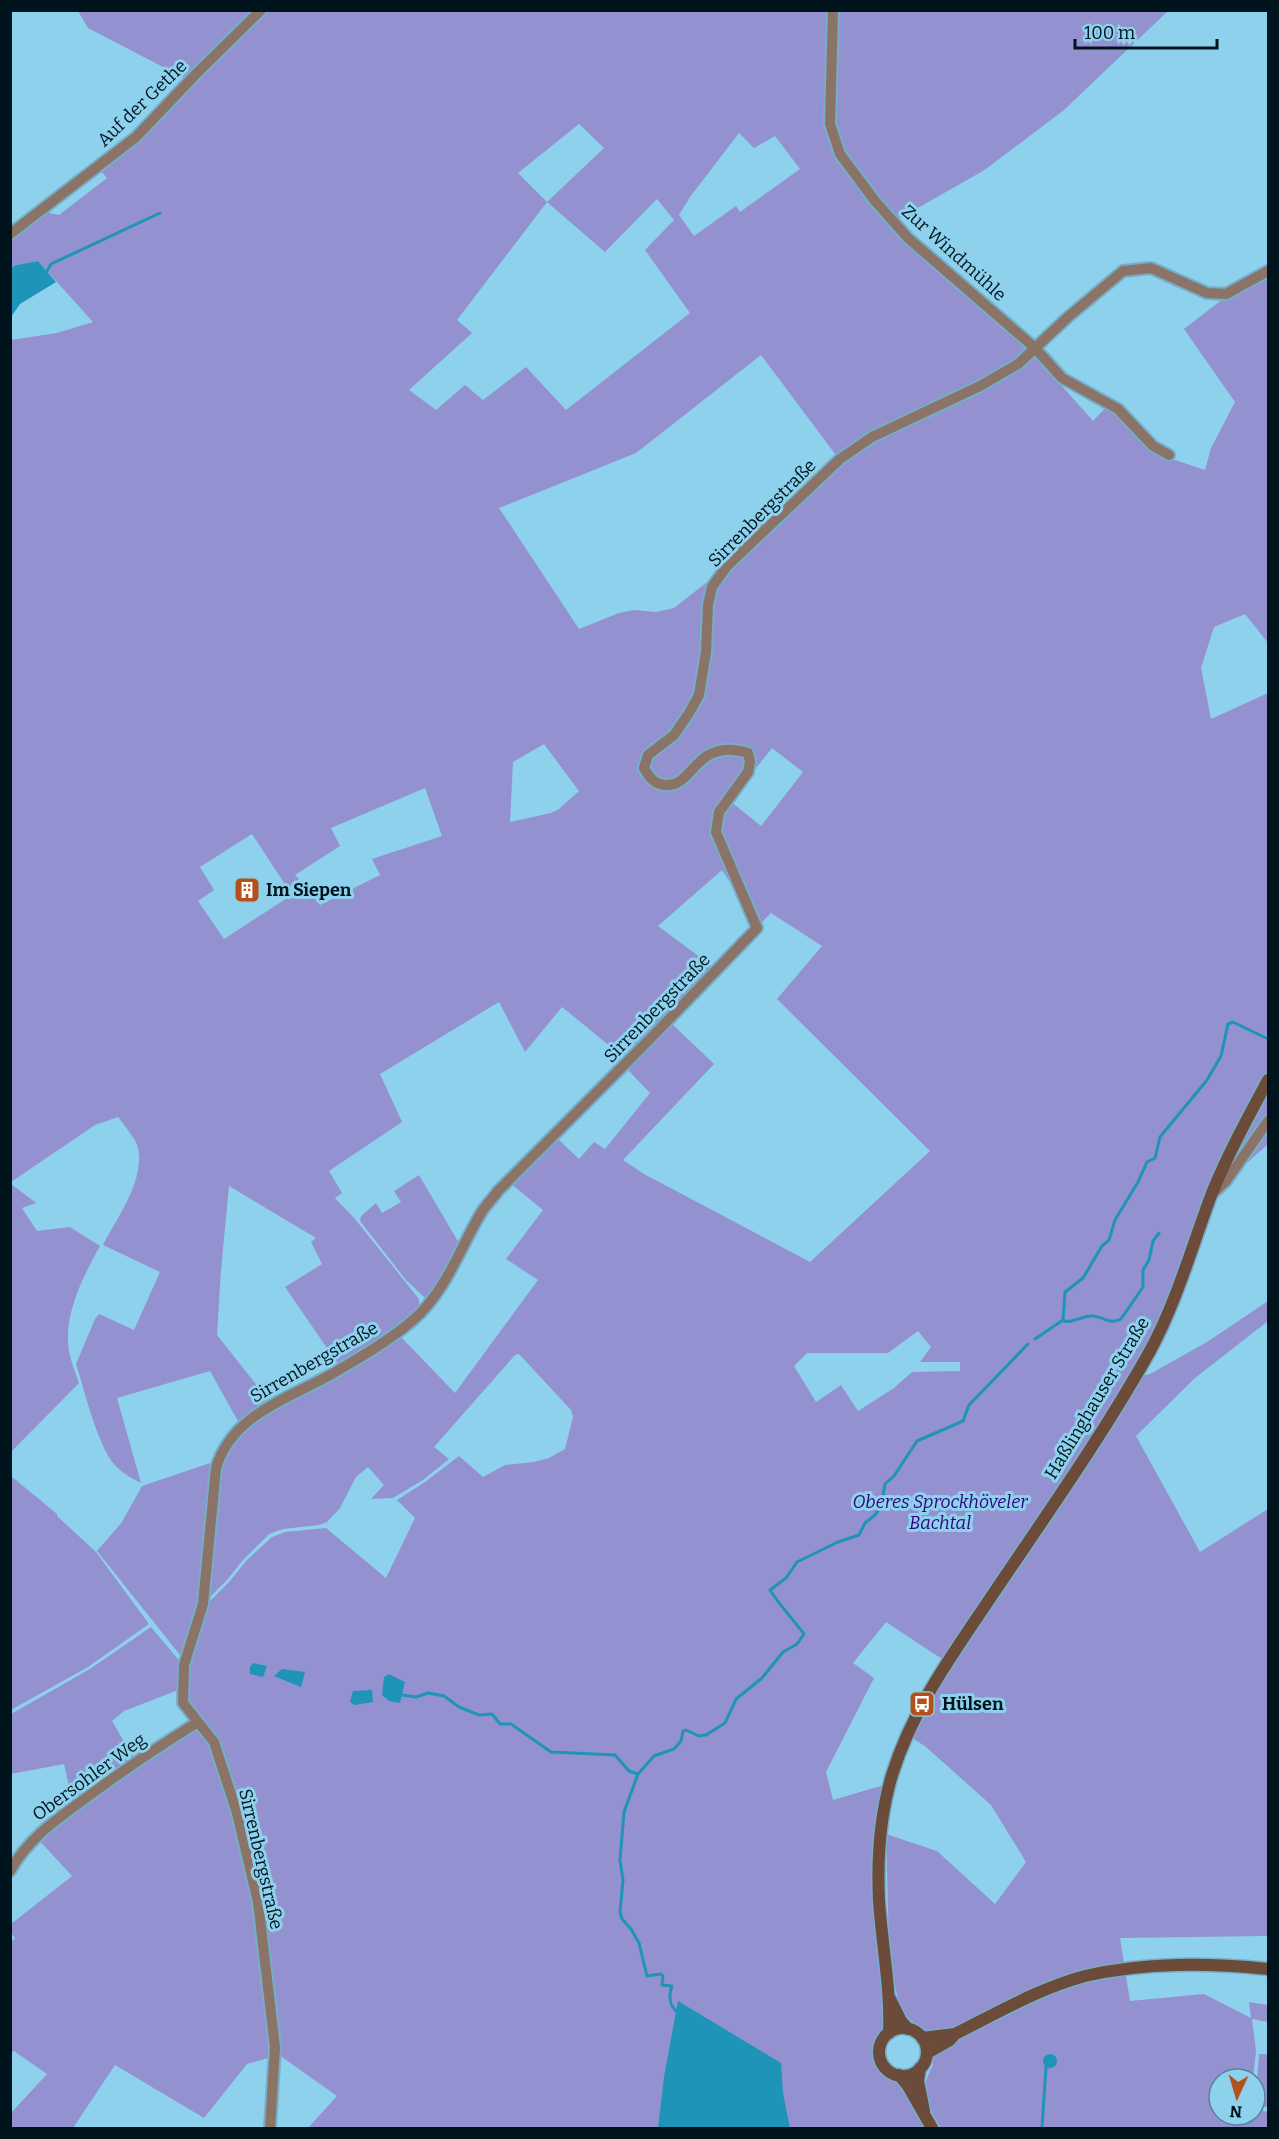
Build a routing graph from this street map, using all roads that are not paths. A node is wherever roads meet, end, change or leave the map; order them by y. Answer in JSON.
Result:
{"nodes":[{"id":1,"x":261,"y":10,"type":"edge"},
{"id":2,"x":833,"y":10,"type":"edge"},
{"id":3,"x":10,"y":234,"type":"edge"},
{"id":4,"x":1269,"y":272,"type":"edge"},
{"id":5,"x":1035,"y":348,"type":"junction"},
{"id":6,"x":1169,"y":455,"type":"dead end"},
{"id":7,"x":1269,"y":1080,"type":"edge"},
{"id":8,"x":1269,"y":1120,"type":"edge"},
{"id":9,"x":1212,"y":1194,"type":"junction"},
{"id":10,"x":198,"y":1722,"type":"junction"},
{"id":11,"x":10,"y":1871,"type":"edge"},
{"id":12,"x":1269,"y":1969,"type":"edge"},
{"id":13,"x":889,"y":1996,"type":"junction"},
{"id":14,"x":908,"y":2029,"type":"junction"},
{"id":15,"x":889,"y":2033,"type":"junction"},
{"id":16,"x":955,"y":2034,"type":"junction"},
{"id":17,"x":922,"y":2038,"type":"junction"},
{"id":18,"x":927,"y":2053,"type":"junction"},
{"id":19,"x":920,"y":2068,"type":"junction"},
{"id":20,"x":899,"y":2075,"type":"junction"},
{"id":21,"x":924,"y":2112,"type":"junction"},
{"id":22,"x":270,"y":2128,"type":"edge"},
{"id":23,"x":932,"y":2128,"type":"edge"}],
"edges":[{"from":1,"to":3,"type":"street","name":"Auf der Gethe"},
{"from":2,"to":5,"type":"street","name":"Zur Windmühle"},
{"from":4,"to":5,"type":"street","name":"Sirrenbergstraße"},
{"from":5,"to":6,"type":"street","name":"Zur Windmühle"},
{"from":5,"to":10,"type":"street","name":"Sirrenbergstraße"},
{"from":7,"to":9,"type":"main road","name":"Haßlinghauser Straße"},
{"from":8,"to":9,"type":"street"},
{"from":9,"to":13,"type":"main road","name":"Haßlinghauser Straße"},
{"from":10,"to":11,"type":"street","name":"Obersohler Weg"},
{"from":10,"to":22,"type":"street","name":"Sirrenbergstraße"},
{"from":12,"to":16,"type":"main road"},
{"from":13,"to":14,"type":"main road","name":"Haßlinghauser Straße"},
{"from":13,"to":15,"type":"main road","name":"Haßlinghauser Straße"},
{"from":14,"to":15,"type":"main road"},
{"from":14,"to":17,"type":"main road"},
{"from":15,"to":20,"type":"main road"},
{"from":16,"to":17,"type":"main road"},
{"from":16,"to":18,"type":"main road"},
{"from":17,"to":18,"type":"main road"},
{"from":18,"to":19,"type":"main road"},
{"from":19,"to":20,"type":"main road"},
{"from":19,"to":21,"type":"main road"},
{"from":20,"to":21,"type":"main road"},
{"from":21,"to":23,"type":"main road"}]}
